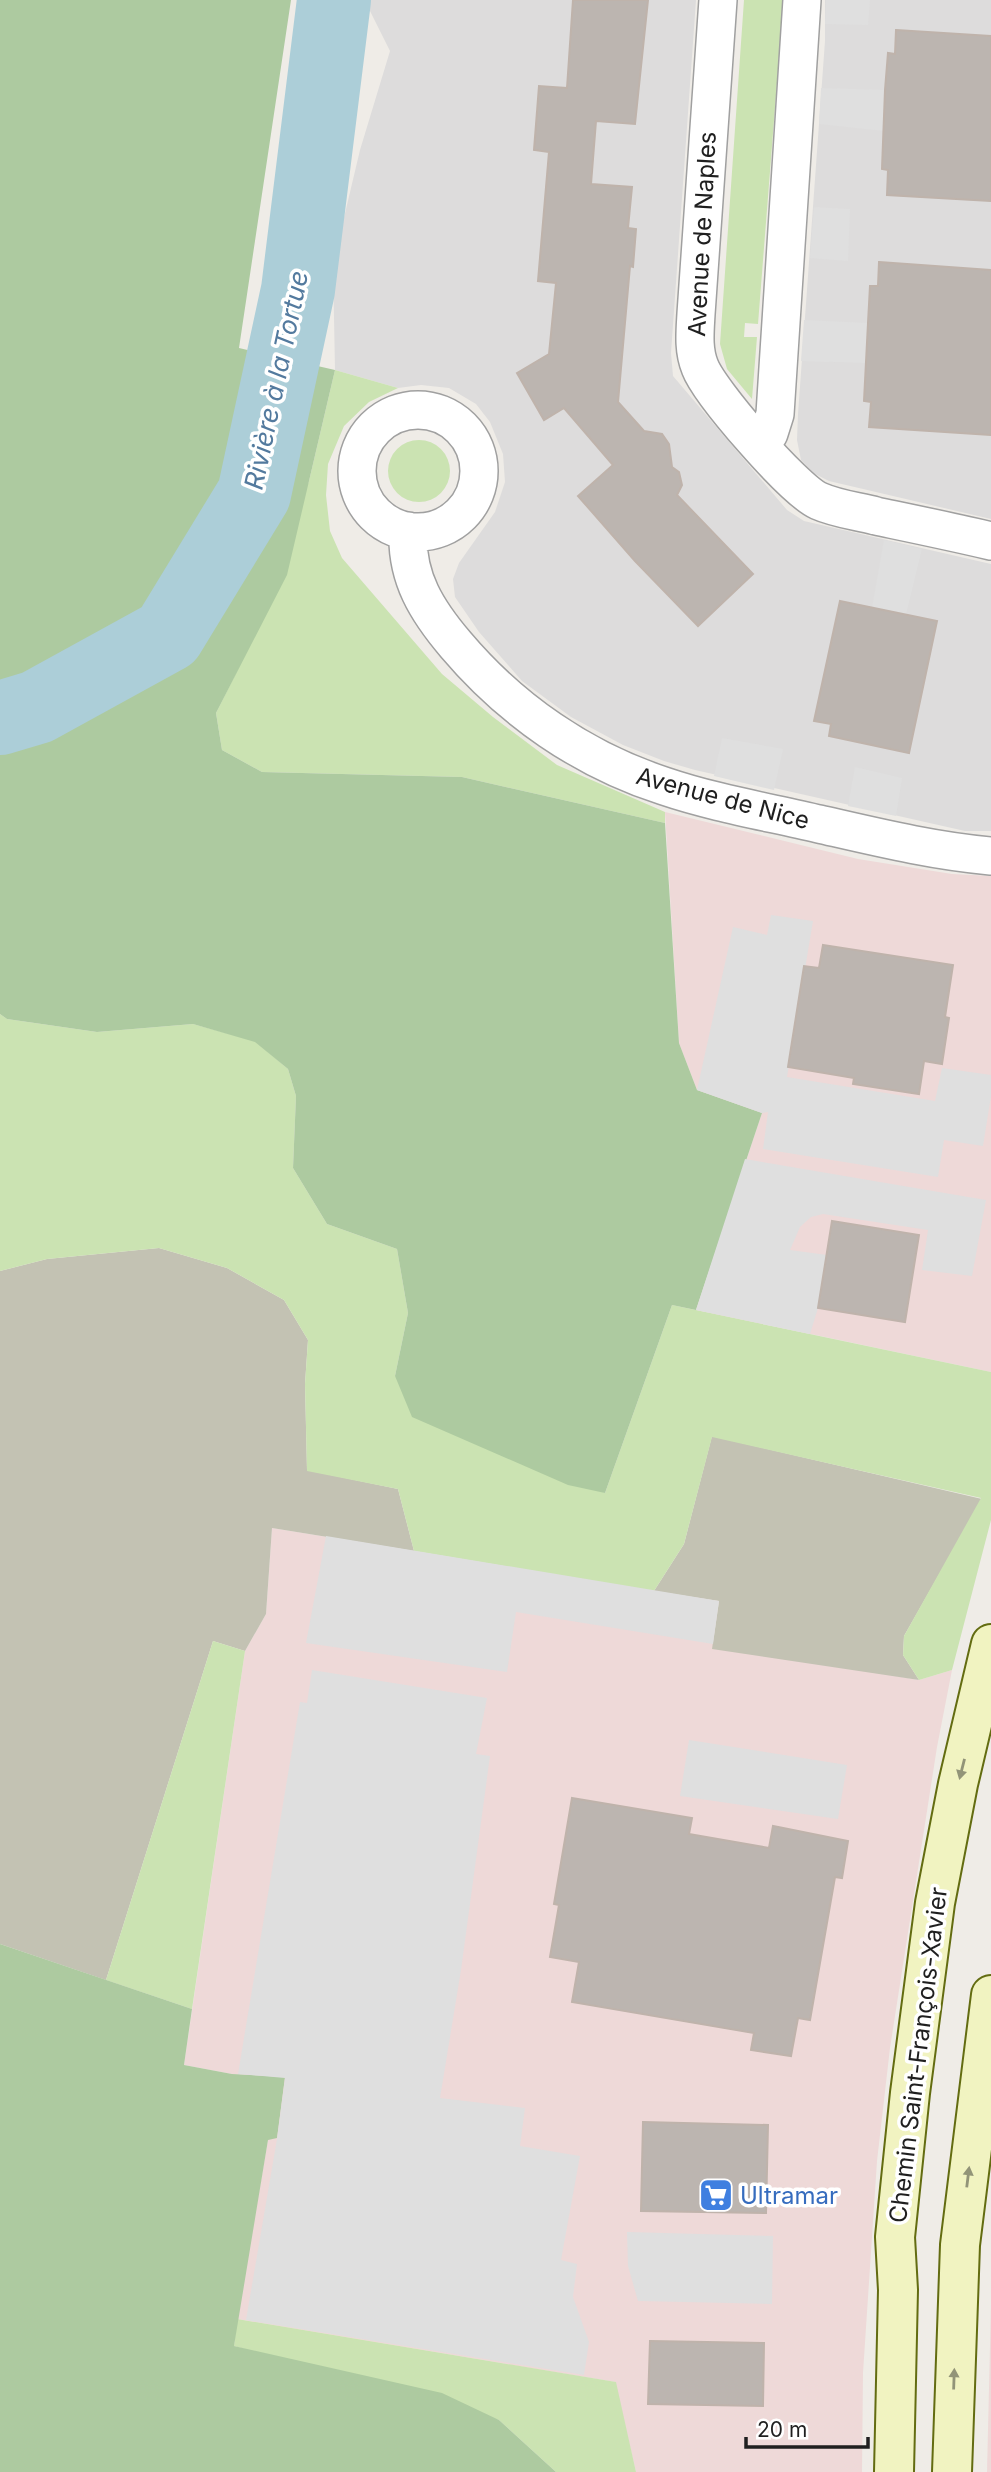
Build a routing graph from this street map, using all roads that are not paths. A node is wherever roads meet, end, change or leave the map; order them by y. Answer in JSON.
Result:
{"nodes":[{"id":1,"x":718,"y":0,"type":"edge"},
{"id":2,"x":802,"y":0,"type":"edge"},
{"id":3,"x":761,"y":446,"type":"junction"},
{"id":4,"x":408,"y":531,"type":"dead end"},
{"id":5,"x":991,"y":541,"type":"edge"},
{"id":6,"x":991,"y":856,"type":"edge"},
{"id":7,"x":991,"y":1644,"type":"edge"},
{"id":8,"x":984,"y":1702,"type":"edge"},
{"id":9,"x":991,"y":1995,"type":"edge"},
{"id":10,"x":894,"y":2472,"type":"edge"},
{"id":11,"x":952,"y":2472,"type":"edge"}],
"edges":[{"from":1,"to":3,"type":"street","name":"Avenue de Naples"},
{"from":2,"to":3,"type":"street"},
{"from":3,"to":5,"type":"street","name":"Avenue de Naples"},
{"from":4,"to":6,"type":"street","name":"Avenue de Nice"},
{"from":7,"to":8,"type":"street","name":"Chemin Saint-François-Xavier"},
{"from":8,"to":10,"type":"street","name":"Chemin Saint-François-Xavier","one_way":true},
{"from":11,"to":9,"type":"street","one_way":true}]}
